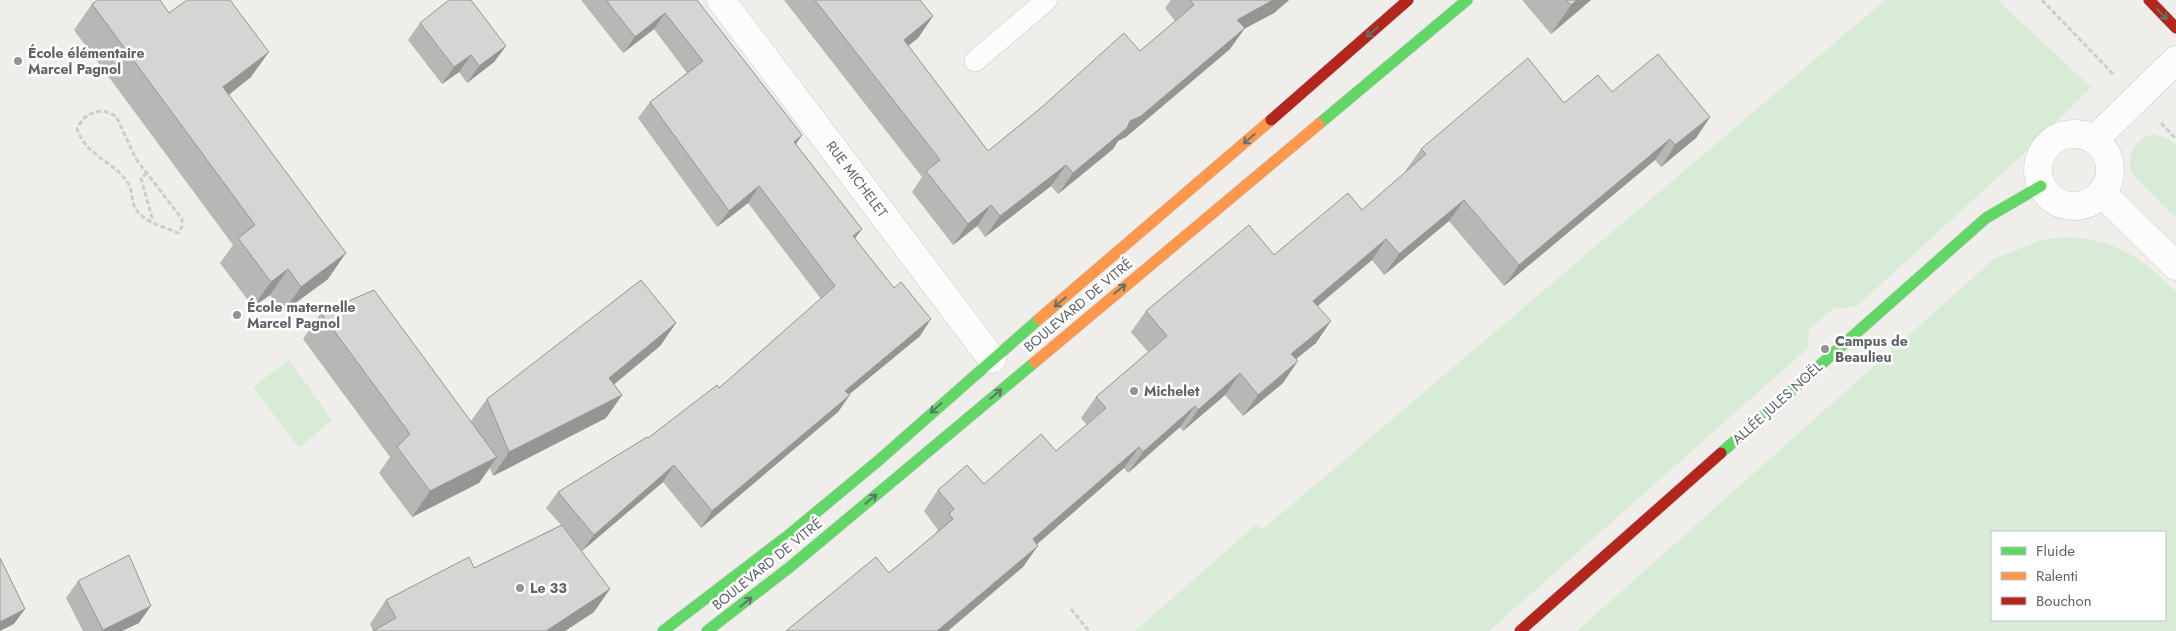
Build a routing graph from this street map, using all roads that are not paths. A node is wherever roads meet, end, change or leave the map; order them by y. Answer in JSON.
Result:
{"nodes":[{"id":1,"x":721,"y":0,"type":"edge"},
{"id":2,"x":1047,"y":0,"type":"edge"},
{"id":3,"x":1408,"y":0,"type":"edge"},
{"id":4,"x":1467,"y":0,"type":"edge"},
{"id":5,"x":2149,"y":0,"type":"edge"},
{"id":6,"x":2176,"y":28,"type":"edge"},
{"id":7,"x":2176,"y":60,"type":"edge"},
{"id":8,"x":975,"y":61,"type":"dead end"},
{"id":9,"x":2094,"y":140,"type":"junction"},
{"id":10,"x":2041,"y":186,"type":"junction"},
{"id":11,"x":2102,"y":193,"type":"junction"},
{"id":12,"x":2176,"y":266,"type":"edge"},
{"id":13,"x":992,"y":359,"type":"junction"},
{"id":14,"x":663,"y":631,"type":"edge"},
{"id":15,"x":707,"y":631,"type":"edge"},
{"id":16,"x":1520,"y":631,"type":"edge"}],
"edges":[{"from":1,"to":13,"type":"street","name":"RUE MICHELET"},
{"from":2,"to":8,"type":"lane"},
{"from":3,"to":13,"type":"main road","name":"BOULEVARD DE VITRÉ","one_way":true},
{"from":15,"to":4,"type":"main road","name":"BOULEVARD DE VITRÉ","one_way":true},
{"from":5,"to":6,"type":"main road","one_way":true},
{"from":7,"to":9,"type":"street"},
{"from":9,"to":10,"type":"street"},
{"from":9,"to":11,"type":"street"},
{"from":10,"to":11,"type":"street"},
{"from":10,"to":16,"type":"main road","name":"ALLÉE JULES NOËL"},
{"from":11,"to":12,"type":"street"},
{"from":13,"to":14,"type":"main road","name":"BOULEVARD DE VITRÉ","one_way":true}]}
